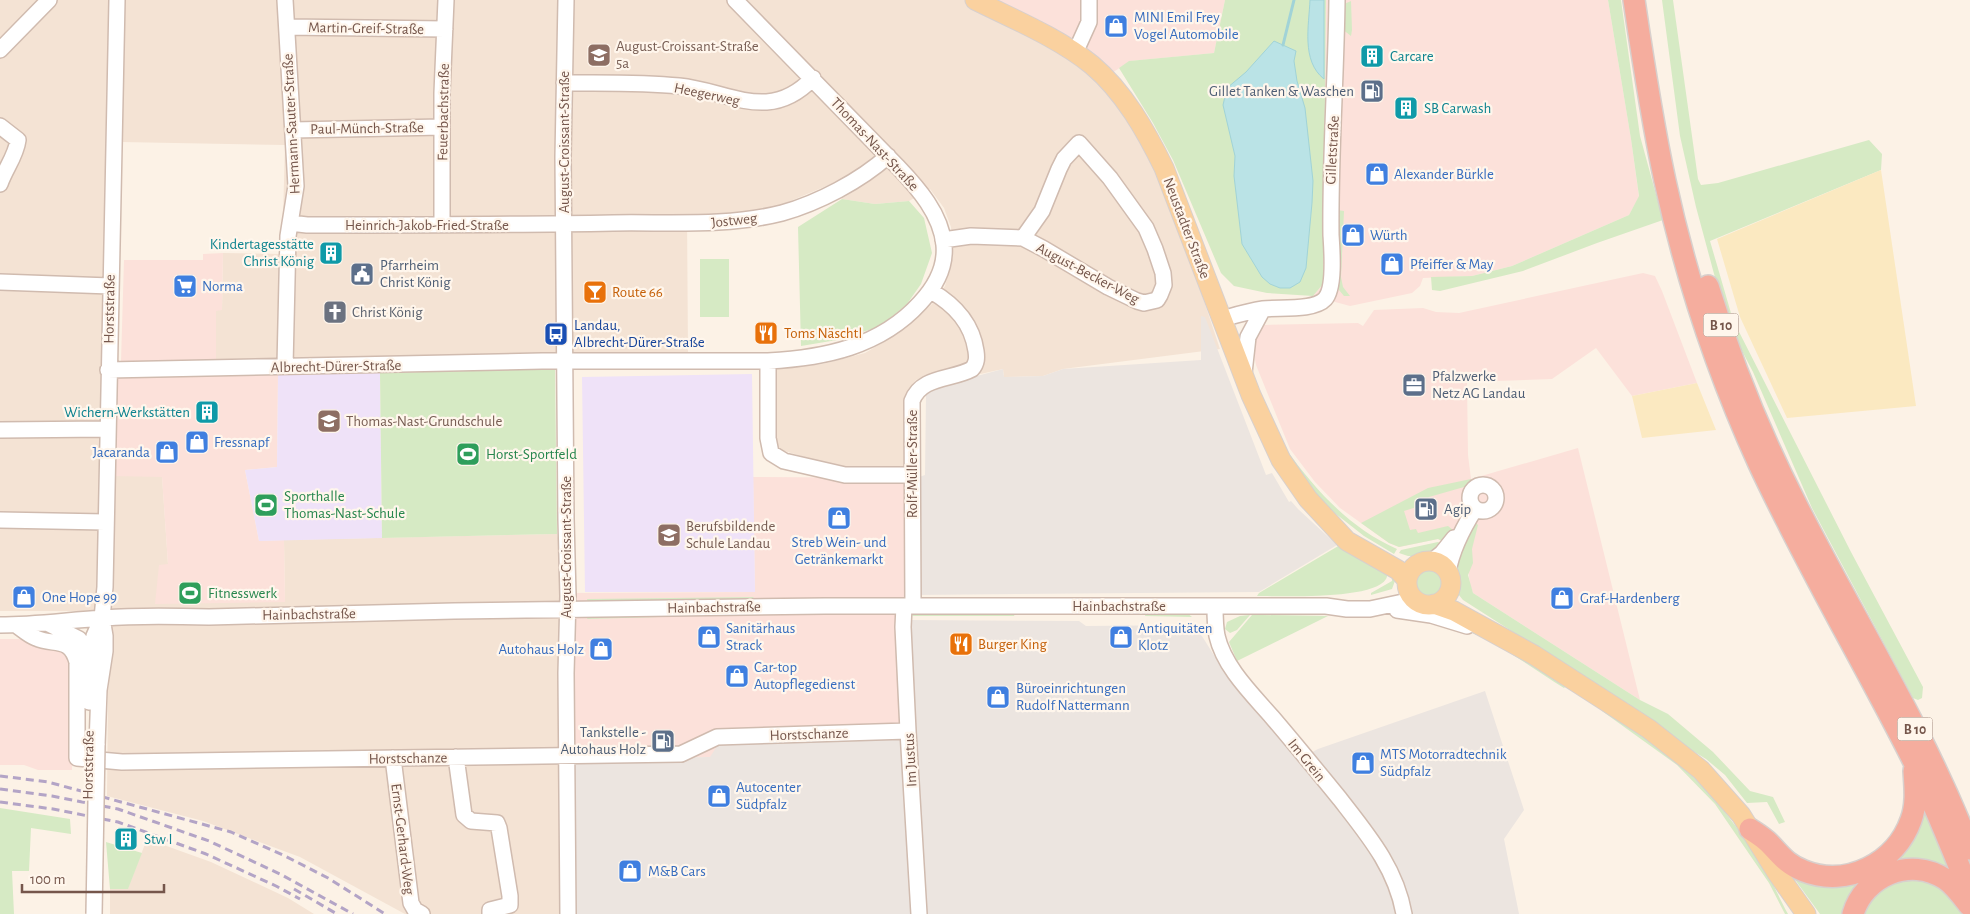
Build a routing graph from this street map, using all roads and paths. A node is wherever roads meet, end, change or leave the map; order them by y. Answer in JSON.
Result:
{"nodes":[{"id":1,"x":49,"y":0,"type":"edge"},
{"id":2,"x":116,"y":0,"type":"edge"},
{"id":3,"x":285,"y":0,"type":"edge"},
{"id":4,"x":446,"y":0,"type":"edge"},
{"id":5,"x":566,"y":0,"type":"edge"},
{"id":6,"x":735,"y":0,"type":"edge"},
{"id":7,"x":975,"y":0,"type":"edge"},
{"id":8,"x":1090,"y":0,"type":"edge"},
{"id":9,"x":1337,"y":0,"type":"edge"},
{"id":10,"x":1634,"y":0,"type":"edge"},
{"id":11,"x":1648,"y":0,"type":"edge"},
{"id":12,"x":287,"y":27,"type":"junction"},
{"id":13,"x":445,"y":29,"type":"junction"},
{"id":14,"x":0,"y":50,"type":"edge"},
{"id":15,"x":1075,"y":52,"type":"junction"},
{"id":16,"x":813,"y":78,"type":"junction"},
{"id":17,"x":564,"y":83,"type":"junction"},
{"id":18,"x":0,"y":126,"type":"edge"},
{"id":19,"x":442,"y":127,"type":"junction"},
{"id":20,"x":293,"y":130,"type":"junction"},
{"id":21,"x":888,"y":156,"type":"junction"},
{"id":22,"x":0,"y":184,"type":"edge"},
{"id":23,"x":290,"y":223,"type":"junction"},
{"id":24,"x":442,"y":224,"type":"junction"},
{"id":25,"x":564,"y":224,"type":"junction"},
{"id":26,"x":1023,"y":238,"type":"junction"},
{"id":27,"x":943,"y":240,"type":"junction"},
{"id":28,"x":0,"y":282,"type":"edge"},
{"id":29,"x":110,"y":286,"type":"junction"},
{"id":30,"x":931,"y":291,"type":"junction"},
{"id":31,"x":1263,"y":309,"type":"junction"},
{"id":32,"x":1222,"y":319,"type":"junction"},
{"id":33,"x":768,"y":361,"type":"junction"},
{"id":34,"x":565,"y":362,"type":"junction"},
{"id":35,"x":285,"y":366,"type":"junction"},
{"id":36,"x":108,"y":370,"type":"junction"},
{"id":37,"x":1243,"y":375,"type":"junction"},
{"id":38,"x":107,"y":429,"type":"junction"},
{"id":39,"x":0,"y":430,"type":"edge"},
{"id":40,"x":912,"y":475,"type":"junction"},
{"id":41,"x":1476,"y":509,"type":"dead end"},
{"id":42,"x":1327,"y":518,"type":"junction"},
{"id":43,"x":0,"y":520,"type":"edge"},
{"id":44,"x":105,"y":522,"type":"junction"},
{"id":45,"x":1462,"y":530,"type":"junction"},
{"id":46,"x":1425,"y":563,"type":"junction"},
{"id":47,"x":1449,"y":581,"type":"junction"},
{"id":48,"x":1407,"y":582,"type":"junction"},
{"id":49,"x":1426,"y":603,"type":"junction"},
{"id":50,"x":908,"y":606,"type":"junction"},
{"id":51,"x":1215,"y":606,"type":"junction"},
{"id":52,"x":1326,"y":606,"type":"junction"},
{"id":53,"x":1378,"y":608,"type":"junction"},
{"id":54,"x":568,"y":610,"type":"junction"},
{"id":55,"x":102,"y":618,"type":"junction"},
{"id":56,"x":48,"y":624,"type":"junction"},
{"id":57,"x":0,"y":625,"type":"edge"},
{"id":58,"x":16,"y":625,"type":"junction"},
{"id":59,"x":90,"y":655,"type":"junction"},
{"id":60,"x":1534,"y":655,"type":"junction"},
{"id":61,"x":94,"y":690,"type":"junction"},
{"id":62,"x":908,"y":731,"type":"junction"},
{"id":63,"x":567,"y":756,"type":"junction"},
{"id":64,"x":393,"y":758,"type":"junction"},
{"id":65,"x":456,"y":758,"type":"junction"},
{"id":66,"x":1913,"y":760,"type":"junction"},
{"id":67,"x":1750,"y":829,"type":"junction"},
{"id":68,"x":1968,"y":841,"type":"edge"},
{"id":69,"x":1970,"y":893,"type":"edge"},
{"id":70,"x":1970,"y":906,"type":"edge"},
{"id":71,"x":86,"y":914,"type":"edge"},
{"id":72,"x":94,"y":914,"type":"edge"},
{"id":73,"x":422,"y":914,"type":"edge"},
{"id":74,"x":490,"y":914,"type":"edge"},
{"id":75,"x":568,"y":914,"type":"edge"},
{"id":76,"x":918,"y":914,"type":"edge"},
{"id":77,"x":1404,"y":914,"type":"edge"},
{"id":78,"x":1806,"y":914,"type":"edge"},
{"id":79,"x":1853,"y":914,"type":"edge"}],
"edges":[{"from":1,"to":14,"type":"street"},
{"from":2,"to":29,"type":"street","name":"Horststraße"},
{"from":3,"to":12,"type":"street","name":"Hermann-Sauter-Straße"},
{"from":4,"to":13,"type":"street","name":"Feuerbachstraße"},
{"from":5,"to":17,"type":"street","name":"August-Croissant-Straße"},
{"from":6,"to":16,"type":"street","name":"Thomas-Nast-Straße"},
{"from":7,"to":15,"type":"main road","name":"Neustadter Straße"},
{"from":8,"to":15,"type":"street"},
{"from":9,"to":31,"type":"street","name":"Gilletstraße"},
{"from":10,"to":66,"type":"highway","number":"B 10"},
{"from":11,"to":68,"type":"highway","number":"B 10"},
{"from":12,"to":13,"type":"street","name":"Martin-Greif-Straße"},
{"from":12,"to":20,"type":"street","name":"Hermann-Sauter-Straße"},
{"from":13,"to":19,"type":"street","name":"Feuerbachstraße"},
{"from":15,"to":32,"type":"main road","name":"Neustadter Straße"},
{"from":16,"to":17,"type":"street","name":"Heegerweg"},
{"from":16,"to":21,"type":"street","name":"Thomas-Nast-Straße"},
{"from":17,"to":25,"type":"street","name":"August-Croissant-Straße"},
{"from":18,"to":22,"type":"street"},
{"from":19,"to":20,"type":"street","name":"Paul-Münch-Straße"},
{"from":19,"to":24,"type":"street","name":"Feuerbachstraße"},
{"from":20,"to":23,"type":"street","name":"Hermann-Sauter-Straße"},
{"from":21,"to":25,"type":"street","name":"Jostweg"},
{"from":21,"to":27,"type":"street","name":"Thomas-Nast-Straße"},
{"from":23,"to":24,"type":"street","name":"Heinrich-Jakob-Fried-Straße"},
{"from":23,"to":35,"type":"street","name":"Hermann-Sauter-Straße"},
{"from":24,"to":25,"type":"street","name":"Heinrich-Jakob-Fried-Straße"},
{"from":25,"to":34,"type":"street","name":"August-Croissant-Straße"},
{"from":26,"to":26,"type":"street","name":"August-Becker-Weg"},
{"from":26,"to":27,"type":"street","name":"August-Becker-Weg"},
{"from":27,"to":30,"type":"street","name":"Thomas-Nast-Straße"},
{"from":28,"to":29,"type":"street"},
{"from":29,"to":36,"type":"street","name":"Horststraße"},
{"from":30,"to":33,"type":"street","name":"Thomas-Nast-Straße"},
{"from":30,"to":40,"type":"street","name":"Rolf-Müller-Straße"},
{"from":31,"to":32,"type":"street"},
{"from":31,"to":37,"type":"street"},
{"from":32,"to":37,"type":"main road","name":"Neustadter Straße"},
{"from":33,"to":34,"type":"street","name":"Thomas-Nast-Straße"},
{"from":33,"to":40,"type":"street"},
{"from":34,"to":35,"type":"street","name":"Albrecht-Dürer-Straße"},
{"from":34,"to":54,"type":"street","name":"August-Croissant-Straße"},
{"from":35,"to":36,"type":"street","name":"Albrecht-Dürer-Straße"},
{"from":36,"to":38,"type":"street","name":"Horststraße"},
{"from":37,"to":42,"type":"main road","name":"Neustadter Straße"},
{"from":38,"to":39,"type":"street"},
{"from":38,"to":44,"type":"street","name":"Horststraße"},
{"from":40,"to":50,"type":"street","name":"Rolf-Müller-Straße"},
{"from":41,"to":45,"type":"street"},
{"from":42,"to":46,"type":"main road","name":"Neustadter Straße"},
{"from":42,"to":48,"type":"main road","name":"Neustadter Straße"},
{"from":43,"to":44,"type":"street"},
{"from":44,"to":55,"type":"street","name":"Horststraße"},
{"from":45,"to":46,"type":"street"},
{"from":45,"to":47,"type":"street"},
{"from":46,"to":47,"type":"main road"},
{"from":46,"to":48,"type":"main road"},
{"from":47,"to":49,"type":"main road"},
{"from":47,"to":60,"type":"main road"},
{"from":48,"to":49,"type":"main road"},
{"from":48,"to":52,"type":"street","name":"Hainbachstraße"},
{"from":49,"to":53,"type":"street","name":"Hainbachstraße"},
{"from":49,"to":60,"type":"main road"},
{"from":50,"to":51,"type":"street","name":"Hainbachstraße"},
{"from":50,"to":54,"type":"street","name":"Hainbachstraße"},
{"from":50,"to":62,"type":"street","name":"Im Justus"},
{"from":51,"to":52,"type":"street","name":"Hainbachstraße"},
{"from":51,"to":77,"type":"street","name":"Im Grein"},
{"from":52,"to":53,"type":"street","name":"Hainbachstraße"},
{"from":53,"to":60,"type":"street"},
{"from":54,"to":55,"type":"street","name":"Hainbachstraße"},
{"from":54,"to":63,"type":"street","name":"August-Croissant-Straße"},
{"from":55,"to":56,"type":"street","name":"Hainbachstraße"},
{"from":55,"to":59,"type":"street","name":"Horststraße"},
{"from":55,"to":61,"type":"street","name":"Horststraße"},
{"from":56,"to":58,"type":"street","name":"Hainbachstraße"},
{"from":56,"to":59,"type":"street"},
{"from":57,"to":58,"type":"street","name":"Hainbachstraße"},
{"from":58,"to":64,"type":"street","name":"Horstschanze"},
{"from":59,"to":61,"type":"street","name":"Horststraße"},
{"from":60,"to":67,"type":"main road"},
{"from":61,"to":71,"type":"street","name":"Horststraße"},
{"from":61,"to":72,"type":"street","name":"Horststraße","bridge":true},
{"from":62,"to":63,"type":"street","name":"Horstschanze"},
{"from":62,"to":76,"type":"street","name":"Im Justus"},
{"from":63,"to":65,"type":"street","name":"Horstschanze"},
{"from":63,"to":75,"type":"street","name":"August-Croissant-Straße"},
{"from":64,"to":65,"type":"street","name":"Horstschanze"},
{"from":64,"to":73,"type":"street","name":"Ernst-Gerhard-Weg"},
{"from":65,"to":74,"type":"street"},
{"from":66,"to":67,"type":"highway"},
{"from":66,"to":69,"type":"highway","number":"B 10"},
{"from":67,"to":78,"type":"main road"},
{"from":70,"to":79,"type":"highway"}]}
